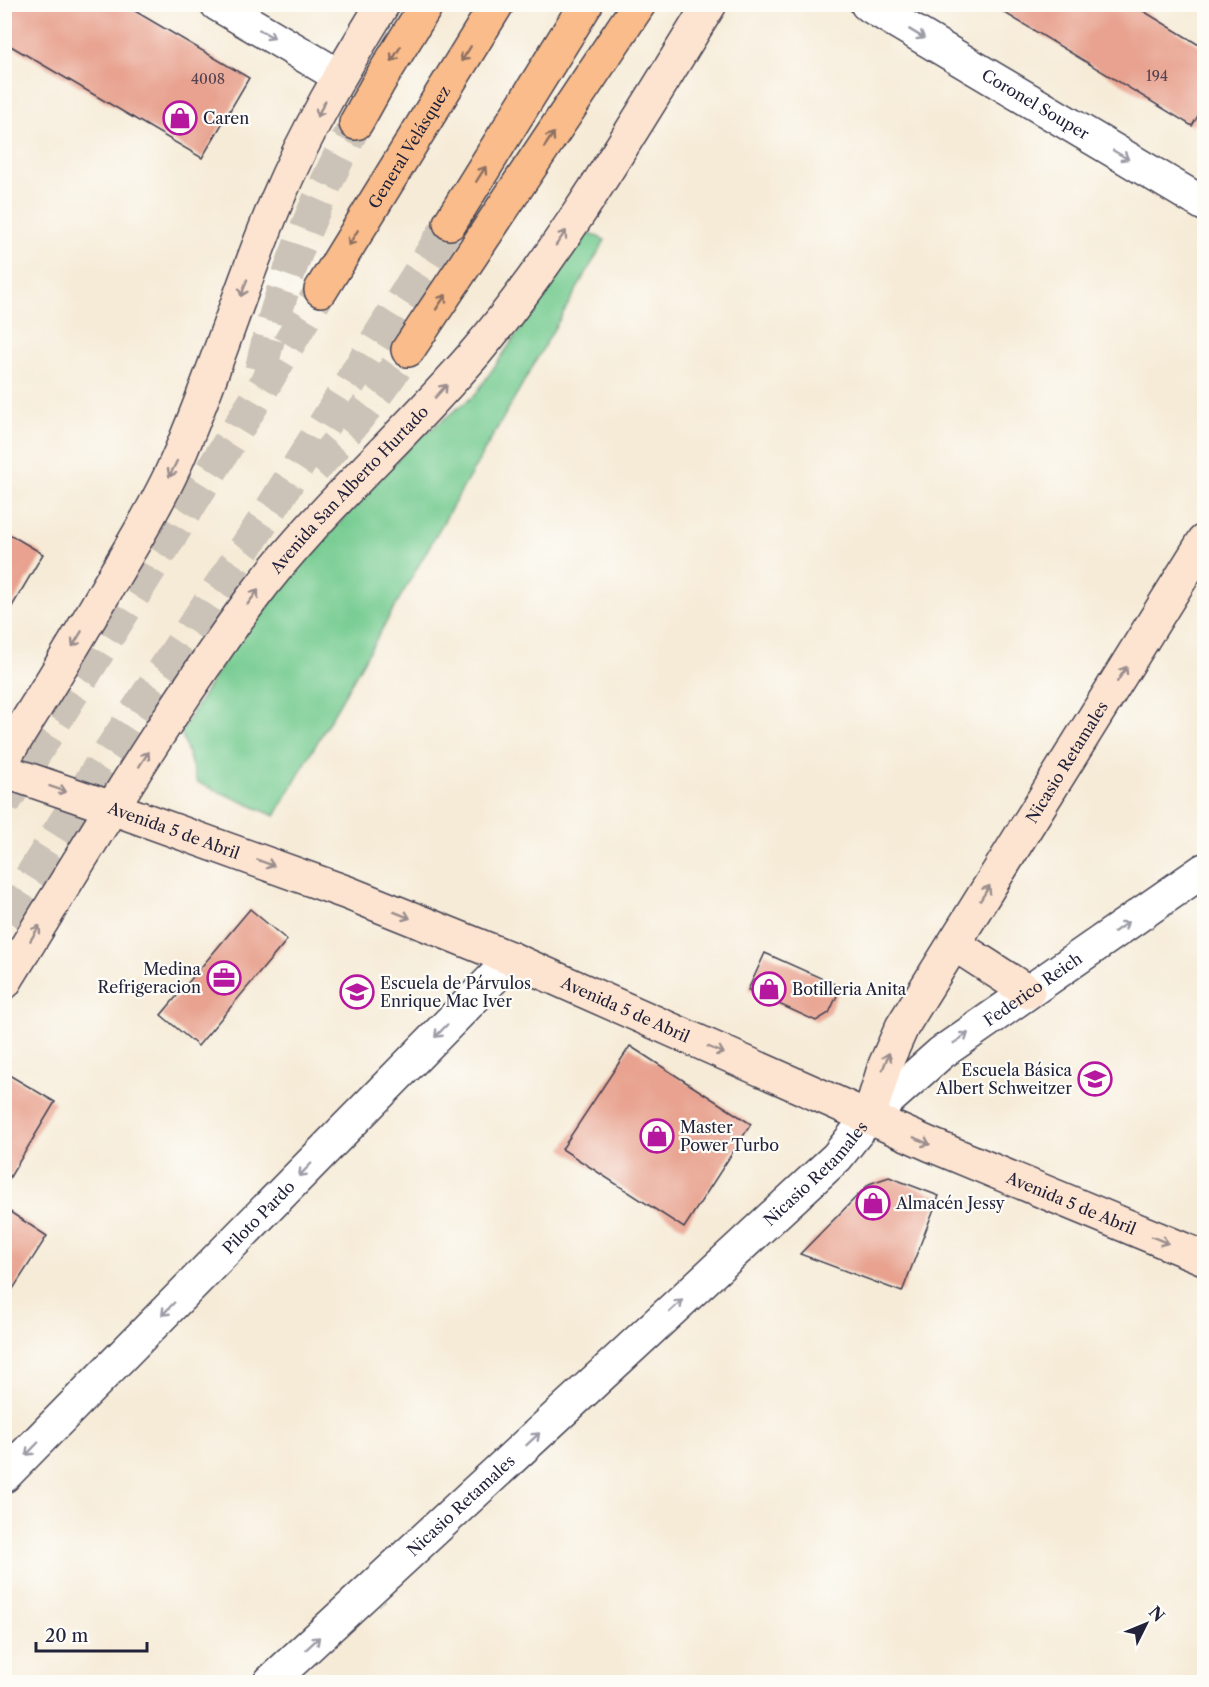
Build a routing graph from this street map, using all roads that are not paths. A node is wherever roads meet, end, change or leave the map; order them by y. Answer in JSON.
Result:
{"nodes":[{"id":1,"x":217,"y":4,"type":"edge"},
{"id":2,"x":383,"y":4,"type":"edge"},
{"id":3,"x":427,"y":4,"type":"edge"},
{"id":4,"x":496,"y":4,"type":"edge"},
{"id":5,"x":586,"y":4,"type":"edge"},
{"id":6,"x":639,"y":4,"type":"edge"},
{"id":7,"x":710,"y":4,"type":"edge"},
{"id":8,"x":867,"y":4,"type":"edge"},
{"id":9,"x":339,"y":76,"type":"junction"},
{"id":10,"x":356,"y":123,"type":"tunnel mouth"},
{"id":11,"x":1204,"y":204,"type":"edge"},
{"id":12,"x":450,"y":223,"type":"tunnel mouth"},
{"id":13,"x":321,"y":290,"type":"tunnel mouth"},
{"id":14,"x":408,"y":351,"type":"tunnel mouth"},
{"id":15,"x":1204,"y":541,"type":"edge"},
{"id":16,"x":4,"y":758,"type":"edge"},
{"id":17,"x":4,"y":771,"type":"edge"},
{"id":18,"x":112,"y":808,"type":"junction"},
{"id":19,"x":1204,"y":870,"type":"edge"},
{"id":20,"x":954,"y":944,"type":"junction"},
{"id":21,"x":512,"y":959,"type":"junction"},
{"id":22,"x":4,"y":983,"type":"edge"},
{"id":23,"x":1028,"y":992,"type":"junction"},
{"id":24,"x":869,"y":1117,"type":"junction"},
{"id":25,"x":1204,"y":1258,"type":"edge"},
{"id":26,"x":4,"y":1476,"type":"edge"},
{"id":27,"x":270,"y":1683,"type":"edge"}],
"edges":[{"from":1,"to":9,"type":"street","one_way":true},
{"from":2,"to":9,"type":"street"},
{"from":3,"to":10,"type":"highway","one_way":true},
{"from":4,"to":13,"type":"highway","name":"General Velásquez","one_way":true},
{"from":12,"to":5,"type":"highway","one_way":true},
{"from":14,"to":6,"type":"highway","one_way":true},
{"from":18,"to":7,"type":"street","name":"Avenida San Alberto Hurtado","one_way":true},
{"from":8,"to":11,"type":"street","name":"Coronel Souper","one_way":true},
{"from":9,"to":16,"type":"street","one_way":true},
{"from":20,"to":15,"type":"street","name":"Nicasio Retamales","one_way":true},
{"from":17,"to":18,"type":"street","name":"Avenida 5 de Abril","one_way":true},
{"from":18,"to":21,"type":"street","name":"Avenida 5 de Abril","one_way":true},
{"from":22,"to":18,"type":"street","name":"Avenida San Alberto Hurtado","one_way":true},
{"from":23,"to":19,"type":"street","name":"Federico Reich","one_way":true},
{"from":20,"to":23,"type":"street"},
{"from":24,"to":20,"type":"street","name":"Nicasio Retamales","one_way":true},
{"from":21,"to":24,"type":"street","name":"Avenida 5 de Abril","one_way":true},
{"from":21,"to":26,"type":"street","name":"Piloto Pardo","one_way":true},
{"from":24,"to":23,"type":"street","name":"Federico Reich","one_way":true},
{"from":24,"to":25,"type":"street","name":"Avenida 5 de Abril","one_way":true},
{"from":27,"to":24,"type":"street","name":"Nicasio Retamales","one_way":true}]}
